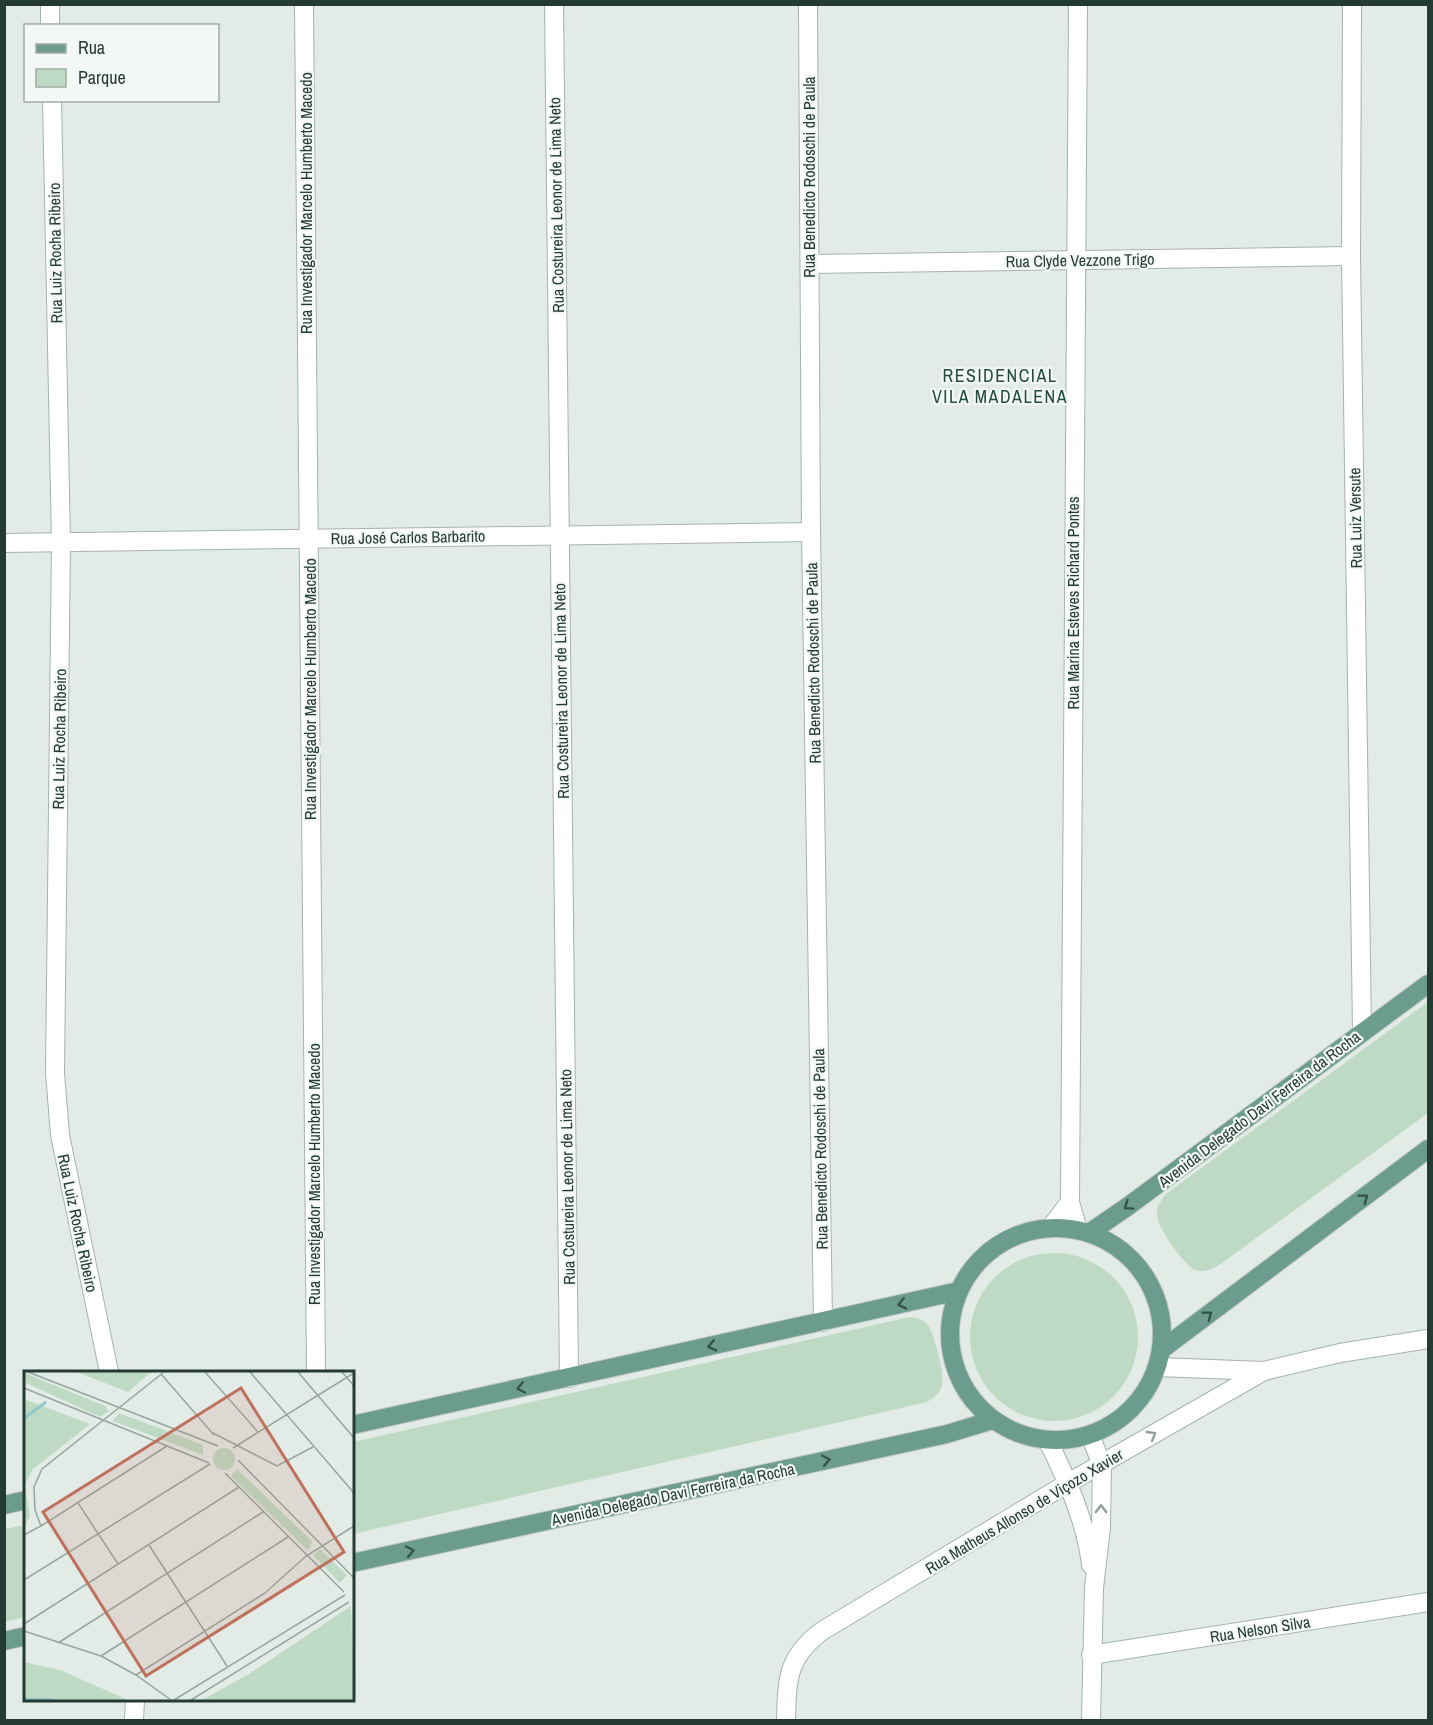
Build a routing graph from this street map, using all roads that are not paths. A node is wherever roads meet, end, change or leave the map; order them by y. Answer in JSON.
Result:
{"nodes":[{"id":1,"x":50,"y":4,"type":"edge"},
{"id":2,"x":304,"y":4,"type":"edge"},
{"id":3,"x":554,"y":4,"type":"edge"},
{"id":4,"x":808,"y":4,"type":"edge"},
{"id":5,"x":1078,"y":4,"type":"edge"},
{"id":6,"x":1352,"y":4,"type":"edge"},
{"id":7,"x":50,"y":24,"type":"edge"},
{"id":8,"x":52,"y":102,"type":"edge"},
{"id":9,"x":1351,"y":256,"type":"junction"},
{"id":10,"x":1075,"y":261,"type":"junction"},
{"id":11,"x":810,"y":264,"type":"junction"},
{"id":12,"x":812,"y":532,"type":"junction"},
{"id":13,"x":560,"y":535,"type":"junction"},
{"id":14,"x":308,"y":538,"type":"junction"},
{"id":15,"x":62,"y":542,"type":"junction"},
{"id":16,"x":4,"y":543,"type":"edge"},
{"id":17,"x":1428,"y":984,"type":"edge"},
{"id":18,"x":1362,"y":1032,"type":"junction"},
{"id":19,"x":1428,"y":1149,"type":"edge"},
{"id":20,"x":1070,"y":1202,"type":"junction"},
{"id":21,"x":1050,"y":1228,"type":"junction"},
{"id":22,"x":1083,"y":1232,"type":"junction"},
{"id":23,"x":959,"y":1291,"type":"junction"},
{"id":24,"x":823,"y":1322,"type":"junction"},
{"id":25,"x":1428,"y":1339,"type":"edge"},
{"id":26,"x":1159,"y":1359,"type":"junction"},
{"id":27,"x":109,"y":1371,"type":"edge"},
{"id":28,"x":316,"y":1371,"type":"edge"},
{"id":29,"x":1264,"y":1371,"type":"junction"},
{"id":30,"x":569,"y":1378,"type":"junction"},
{"id":31,"x":993,"y":1420,"type":"junction"},
{"id":32,"x":354,"y":1425,"type":"edge"},
{"id":33,"x":1090,"y":1435,"type":"junction"},
{"id":34,"x":1048,"y":1441,"type":"junction"},
{"id":35,"x":1102,"y":1465,"type":"junction"},
{"id":36,"x":1068,"y":1483,"type":"junction"},
{"id":37,"x":24,"y":1500,"type":"edge"},
{"id":38,"x":4,"y":1505,"type":"edge"},
{"id":39,"x":354,"y":1563,"type":"edge"},
{"id":40,"x":1094,"y":1588,"type":"junction"},
{"id":41,"x":1428,"y":1602,"type":"edge"},
{"id":42,"x":24,"y":1636,"type":"edge"},
{"id":43,"x":4,"y":1641,"type":"edge"},
{"id":44,"x":1091,"y":1655,"type":"junction"},
{"id":45,"x":135,"y":1701,"type":"edge"},
{"id":46,"x":134,"y":1720,"type":"edge"},
{"id":47,"x":786,"y":1720,"type":"edge"},
{"id":48,"x":1091,"y":1720,"type":"edge"}],
"edges":[{"from":1,"to":7,"type":"street"},
{"from":2,"to":14,"type":"street","name":"Rua Investigador Marcelo Humberto Macedo"},
{"from":3,"to":13,"type":"street","name":"Rua Costureira Leonor de Lima Neto"},
{"from":4,"to":11,"type":"street","name":"Rua Benedicto Rodoschi de Paula"},
{"from":5,"to":10,"type":"street","name":"Rua Marina Esteves Richard Pontes"},
{"from":6,"to":9,"type":"street","name":"Rua Luiz Versute"},
{"from":8,"to":15,"type":"street","name":"Rua Luiz Rocha Ribeiro"},
{"from":9,"to":10,"type":"street","name":"Rua Clyde Vezzone Trigo"},
{"from":9,"to":18,"type":"street","name":"Rua Luiz Versute"},
{"from":10,"to":11,"type":"street","name":"Rua Clyde Vezzone Trigo"},
{"from":10,"to":20,"type":"street","name":"Rua Marina Esteves Richard Pontes"},
{"from":11,"to":12,"type":"street","name":"Rua Benedicto Rodoschi de Paula"},
{"from":12,"to":13,"type":"street","name":"Rua José Carlos Barbarito"},
{"from":12,"to":24,"type":"street","name":"Rua Benedicto Rodoschi de Paula"},
{"from":13,"to":14,"type":"street","name":"Rua José Carlos Barbarito"},
{"from":13,"to":30,"type":"street","name":"Rua Costureira Leonor de Lima Neto"},
{"from":14,"to":15,"type":"street","name":"Rua José Carlos Barbarito"},
{"from":14,"to":28,"type":"street","name":"Rua Investigador Marcelo Humberto Macedo"},
{"from":15,"to":16,"type":"street","name":"Rua José Carlos Barbarito"},
{"from":15,"to":27,"type":"street","name":"Rua Luiz Rocha Ribeiro"},
{"from":17,"to":18,"type":"main road","name":"Avenida Delegado Davi Ferreira da Rocha"},
{"from":18,"to":22,"type":"main road","name":"Avenida Delegado Davi Ferreira da Rocha","one_way":true},
{"from":26,"to":19,"type":"main road","one_way":true},
{"from":20,"to":21,"type":"street"},
{"from":20,"to":22,"type":"street","name":"Rua Marina Esteves Richard Pontes"},
{"from":21,"to":22,"type":"main road"},
{"from":21,"to":23,"type":"main road"},
{"from":22,"to":26,"type":"main road"},
{"from":23,"to":24,"type":"main road","one_way":true},
{"from":23,"to":31,"type":"main road"},
{"from":24,"to":30,"type":"main road","one_way":true},
{"from":25,"to":29,"type":"street","name":"Rua Matheus Allonso de Viçozo Xavier"},
{"from":26,"to":29,"type":"street","name":"Rua Matheus Allonso de Viçozo Xavier"},
{"from":26,"to":33,"type":"main road"},
{"from":35,"to":29,"type":"street","name":"Rua Matheus Allonso de Viçozo Xavier","one_way":true},
{"from":30,"to":32,"type":"main road","one_way":true},
{"from":31,"to":34,"type":"main road"},
{"from":39,"to":31,"type":"main road","name":"Avenida Delegado Davi Ferreira da Rocha","one_way":true},
{"from":33,"to":34,"type":"main road"},
{"from":33,"to":35,"type":"street"},
{"from":34,"to":36,"type":"street"},
{"from":35,"to":36,"type":"street","name":"Rua Matheus Allonso de Viçozo Xavier"},
{"from":40,"to":35,"type":"street","one_way":true},
{"from":36,"to":40,"type":"street"},
{"from":36,"to":47,"type":"street","name":"Rua Matheus Allonso de Viçozo Xavier"},
{"from":37,"to":38,"type":"main road"},
{"from":40,"to":44,"type":"street"},
{"from":41,"to":44,"type":"street","name":"Rua Nelson Silva"},
{"from":42,"to":43,"type":"main road"},
{"from":44,"to":48,"type":"street"},
{"from":45,"to":46,"type":"street"}]}
